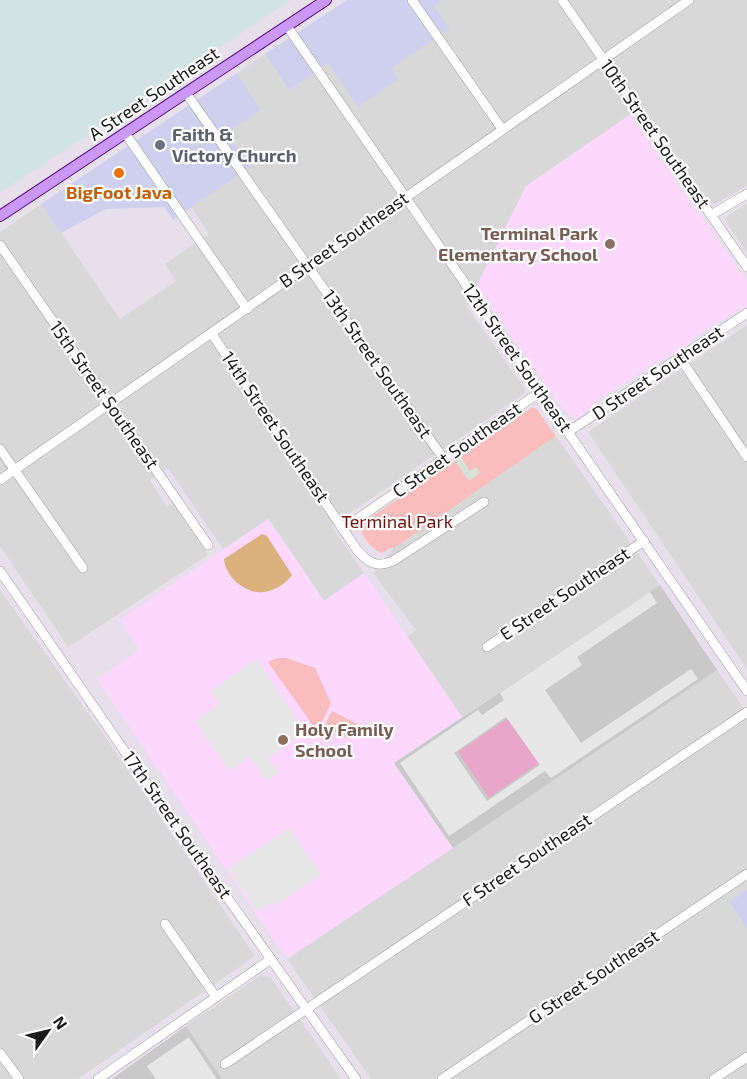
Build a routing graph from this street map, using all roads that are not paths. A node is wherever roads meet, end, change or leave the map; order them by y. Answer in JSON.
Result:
{"nodes":[{"id":1,"x":326,"y":0,"type":"edge"},
{"id":2,"x":412,"y":0,"type":"edge"},
{"id":3,"x":562,"y":0,"type":"edge"},
{"id":4,"x":689,"y":0,"type":"edge"},
{"id":5,"x":287,"y":26,"type":"junction"},
{"id":6,"x":603,"y":59,"type":"junction"},
{"id":7,"x":186,"y":93,"type":"junction"},
{"id":8,"x":502,"y":129,"type":"junction"},
{"id":9,"x":125,"y":133,"type":"junction"},
{"id":10,"x":747,"y":194,"type":"edge"},
{"id":11,"x":405,"y":196,"type":"junction"},
{"id":12,"x":711,"y":215,"type":"junction"},
{"id":13,"x":0,"y":216,"type":"edge"},
{"id":14,"x":0,"y":245,"type":"edge"},
{"id":15,"x":307,"y":266,"type":"junction"},
{"id":16,"x":747,"y":267,"type":"edge"},
{"id":17,"x":247,"y":309,"type":"junction"},
{"id":18,"x":747,"y":313,"type":"edge"},
{"id":19,"x":212,"y":334,"type":"junction"},
{"id":20,"x":680,"y":358,"type":"junction"},
{"id":21,"x":540,"y":392,"type":"junction"},
{"id":22,"x":110,"y":404,"type":"junction"},
{"id":23,"x":568,"y":432,"type":"junction"},
{"id":24,"x":744,"y":446,"type":"edge"},
{"id":25,"x":0,"y":449,"type":"edge"},
{"id":26,"x":443,"y":458,"type":"junction"},
{"id":27,"x":747,"y":458,"type":"edge"},
{"id":28,"x":14,"y":470,"type":"junction"},
{"id":29,"x":0,"y":480,"type":"edge"},
{"id":30,"x":484,"y":502,"type":"dead end"},
{"id":31,"x":343,"y":529,"type":"junction"},
{"id":32,"x":644,"y":542,"type":"junction"},
{"id":33,"x":208,"y":545,"type":"dead end"},
{"id":34,"x":83,"y":568,"type":"dead end"},
{"id":35,"x":1,"y":573,"type":"edge"},
{"id":36,"x":487,"y":647,"type":"dead end"},
{"id":37,"x":747,"y":691,"type":"edge"},
{"id":38,"x":747,"y":712,"type":"edge"},
{"id":39,"x":747,"y":874,"type":"edge"},
{"id":40,"x":165,"y":924,"type":"dead end"},
{"id":41,"x":271,"y":959,"type":"junction"},
{"id":42,"x":216,"y":997,"type":"junction"},
{"id":43,"x":307,"y":1009,"type":"junction"},
{"id":44,"x":0,"y":1053,"type":"edge"},
{"id":45,"x":747,"y":1057,"type":"edge"},
{"id":46,"x":225,"y":1064,"type":"dead end"},
{"id":47,"x":18,"y":1079,"type":"edge"},
{"id":48,"x":98,"y":1079,"type":"edge"},
{"id":49,"x":356,"y":1079,"type":"edge"},
{"id":50,"x":442,"y":1079,"type":"edge"},
{"id":51,"x":714,"y":1079,"type":"edge"}],
"edges":[{"from":1,"to":5,"type":"main road","name":"A Street Southeast"},
{"from":2,"to":8,"type":"street"},
{"from":3,"to":6,"type":"street","name":"10th Street Southeast"},
{"from":4,"to":6,"type":"street","name":"B Street Southeast"},
{"from":5,"to":7,"type":"main road","name":"A Street Southeast"},
{"from":5,"to":11,"type":"street","name":"12th Street Southeast"},
{"from":6,"to":8,"type":"street","name":"B Street Southeast"},
{"from":6,"to":12,"type":"street","name":"10th Street Southeast"},
{"from":7,"to":9,"type":"main road","name":"A Street Southeast"},
{"from":7,"to":15,"type":"street","name":"13th Street Southeast"},
{"from":8,"to":11,"type":"street","name":"B Street Southeast"},
{"from":9,"to":13,"type":"main road","name":"A Street Southeast"},
{"from":9,"to":17,"type":"street"},
{"from":10,"to":12,"type":"street"},
{"from":11,"to":15,"type":"street","name":"B Street Southeast"},
{"from":11,"to":21,"type":"street","name":"12th Street Southeast"},
{"from":12,"to":16,"type":"street","name":"10th Street Southeast"},
{"from":14,"to":22,"type":"street","name":"15th Street Southeast"},
{"from":15,"to":17,"type":"street","name":"B Street Southeast"},
{"from":15,"to":26,"type":"street","name":"13th Street Southeast"},
{"from":17,"to":19,"type":"street","name":"B Street Southeast"},
{"from":18,"to":20,"type":"street","name":"D Street Southeast"},
{"from":19,"to":22,"type":"street","name":"B Street Southeast"},
{"from":19,"to":31,"type":"street","name":"14th Street Southeast"},
{"from":20,"to":23,"type":"street","name":"D Street Southeast"},
{"from":20,"to":24,"type":"street"},
{"from":21,"to":23,"type":"street","name":"12th Street Southeast"},
{"from":21,"to":26,"type":"street","name":"C Street Southeast"},
{"from":22,"to":28,"type":"street","name":"B Street Southeast"},
{"from":22,"to":33,"type":"street","name":"15th Street Southeast"},
{"from":23,"to":32,"type":"street","name":"12th Street Southeast"},
{"from":24,"to":27,"type":"street"},
{"from":25,"to":28,"type":"street"},
{"from":26,"to":31,"type":"street","name":"C Street Southeast"},
{"from":28,"to":29,"type":"street","name":"B Street Southeast"},
{"from":28,"to":34,"type":"street"},
{"from":30,"to":31,"type":"street","name":"14th Street Southeast"},
{"from":32,"to":36,"type":"street","name":"E Street Southeast"},
{"from":32,"to":37,"type":"street","name":"12th Street Southeast"},
{"from":35,"to":41,"type":"street","name":"17th Street Southeast"},
{"from":38,"to":43,"type":"street","name":"F Street Southeast"},
{"from":39,"to":50,"type":"street","name":"G Street Southeast"},
{"from":40,"to":42,"type":"street"},
{"from":41,"to":42,"type":"street"},
{"from":41,"to":43,"type":"street","name":"17th Street Southeast"},
{"from":42,"to":48,"type":"street"},
{"from":43,"to":46,"type":"street","name":"F Street Southeast"},
{"from":43,"to":49,"type":"street","name":"17th Street Southeast"},
{"from":44,"to":47,"type":"street"},
{"from":45,"to":51,"type":"street"}]}
